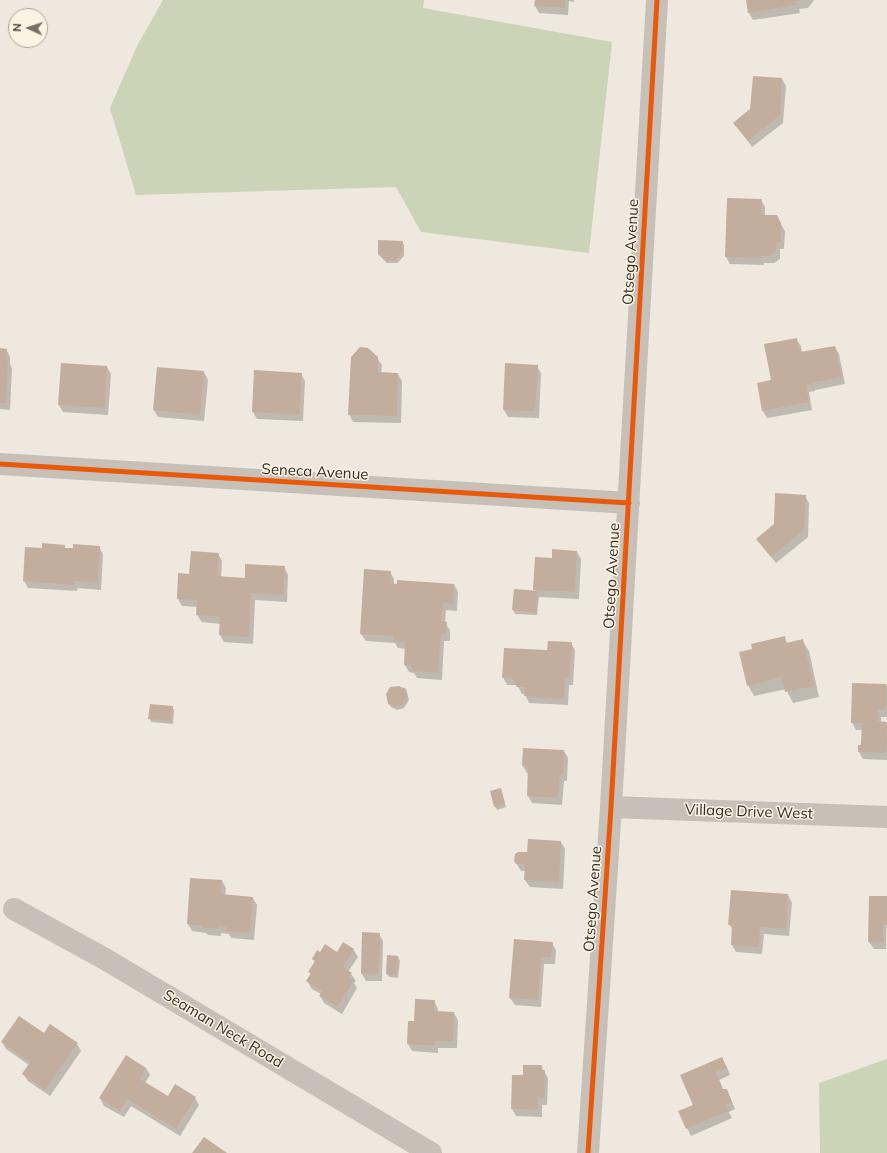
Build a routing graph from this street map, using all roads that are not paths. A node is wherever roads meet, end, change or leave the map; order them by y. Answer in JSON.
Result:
{"nodes":[{"id":1,"x":657,"y":0,"type":"edge"},
{"id":2,"x":0,"y":464,"type":"edge"},
{"id":3,"x":629,"y":503,"type":"junction"},
{"id":4,"x":611,"y":807,"type":"junction"},
{"id":5,"x":887,"y":817,"type":"edge"},
{"id":6,"x":14,"y":909,"type":"dead end"},
{"id":7,"x":431,"y":1153,"type":"edge"},
{"id":8,"x":588,"y":1153,"type":"edge"}],
"edges":[{"from":1,"to":3,"type":"street","name":"Otsego Avenue"},
{"from":2,"to":3,"type":"street","name":"Seneca Avenue"},
{"from":3,"to":4,"type":"street","name":"Otsego Avenue"},
{"from":4,"to":5,"type":"street","name":"Village Drive West"},
{"from":4,"to":8,"type":"street","name":"Otsego Avenue"},
{"from":6,"to":7,"type":"street","name":"Seaman Neck Road"}]}
